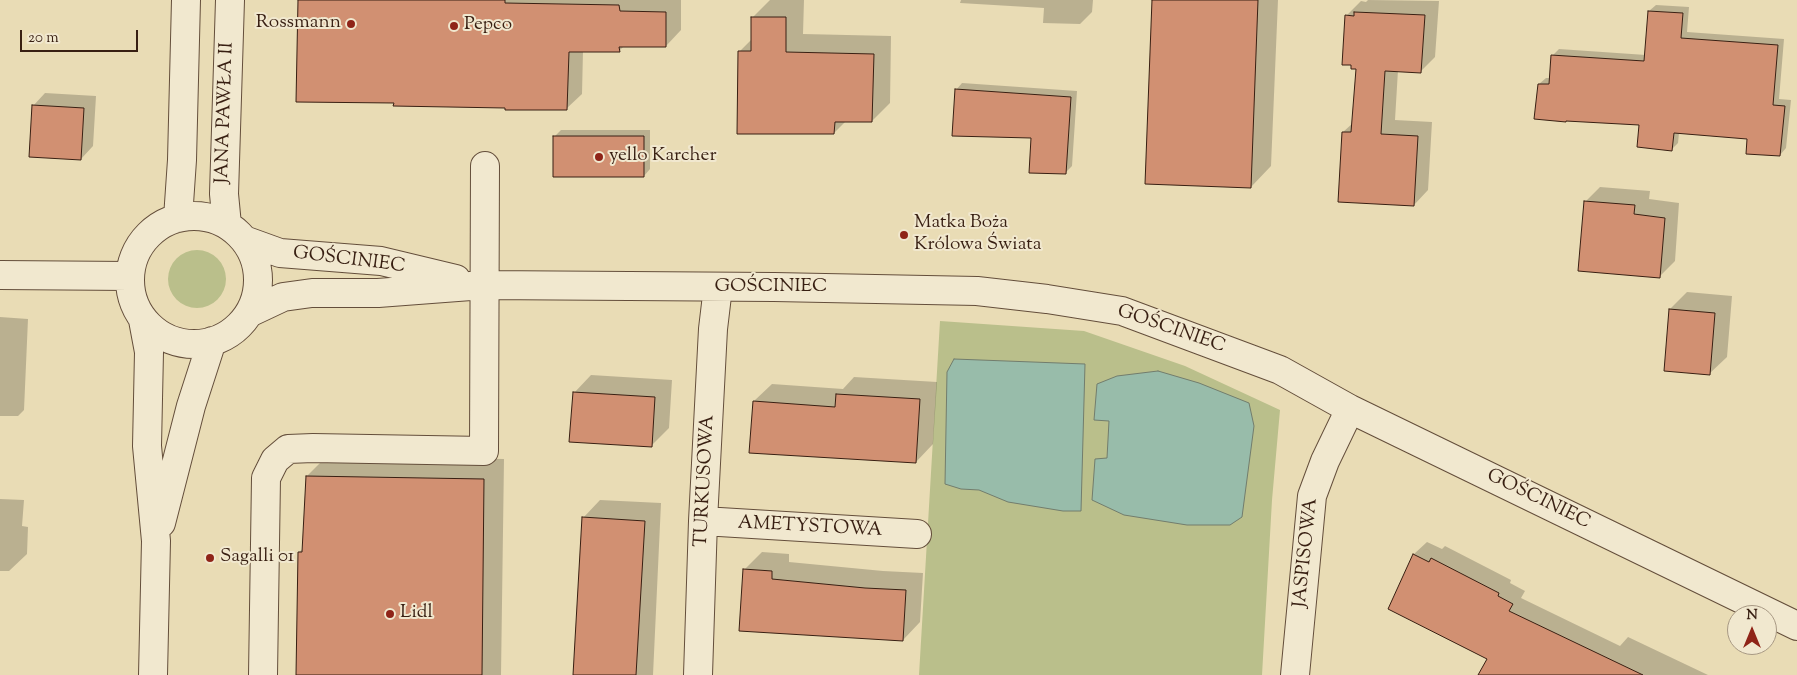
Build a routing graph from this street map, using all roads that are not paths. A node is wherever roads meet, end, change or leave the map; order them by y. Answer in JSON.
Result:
{"nodes":[{"id":1,"x":186,"y":0,"type":"edge"},
{"id":2,"x":230,"y":0,"type":"edge"},
{"id":3,"x":485,"y":166,"type":"dead end"},
{"id":4,"x":178,"y":218,"type":"junction"},
{"id":5,"x":236,"y":232,"type":"junction"},
{"id":6,"x":0,"y":275,"type":"edge"},
{"id":7,"x":129,"y":276,"type":"junction"},
{"id":8,"x":484,"y":286,"type":"junction"},
{"id":9,"x":718,"y":288,"type":"junction"},
{"id":10,"x":249,"y":313,"type":"junction"},
{"id":11,"x":143,"y":320,"type":"junction"},
{"id":12,"x":212,"y":342,"type":"junction"},
{"id":13,"x":1350,"y":408,"type":"junction"},
{"id":14,"x":703,"y":521,"type":"junction"},
{"id":15,"x":917,"y":534,"type":"dead end"},
{"id":16,"x":156,"y":541,"type":"junction"},
{"id":17,"x":1797,"y":626,"type":"edge"},
{"id":18,"x":153,"y":675,"type":"edge"},
{"id":19,"x":263,"y":675,"type":"edge"},
{"id":20,"x":698,"y":675,"type":"edge"},
{"id":21,"x":1295,"y":675,"type":"edge"}],
"edges":[{"from":1,"to":4,"type":"street"},
{"from":2,"to":5,"type":"street","name":"JANA PAWŁA II"},
{"from":3,"to":8,"type":"street"},
{"from":4,"to":5,"type":"street"},
{"from":4,"to":7,"type":"street"},
{"from":5,"to":8,"type":"street","name":"GOŚCINIEC"},
{"from":5,"to":10,"type":"street"},
{"from":6,"to":7,"type":"street"},
{"from":7,"to":11,"type":"street"},
{"from":8,"to":9,"type":"street","name":"GOŚCINIEC"},
{"from":8,"to":10,"type":"street","name":"GOŚCINIEC"},
{"from":8,"to":19,"type":"street"},
{"from":9,"to":13,"type":"street","name":"GOŚCINIEC"},
{"from":9,"to":14,"type":"street","name":"TURKUSOWA"},
{"from":10,"to":12,"type":"street"},
{"from":11,"to":12,"type":"street"},
{"from":11,"to":16,"type":"street"},
{"from":12,"to":16,"type":"street"},
{"from":13,"to":17,"type":"street","name":"GOŚCINIEC"},
{"from":13,"to":21,"type":"street","name":"JASPISOWA"},
{"from":14,"to":15,"type":"street","name":"AMETYSTOWA"},
{"from":14,"to":20,"type":"street","name":"TURKUSOWA"},
{"from":16,"to":18,"type":"street"}]}
